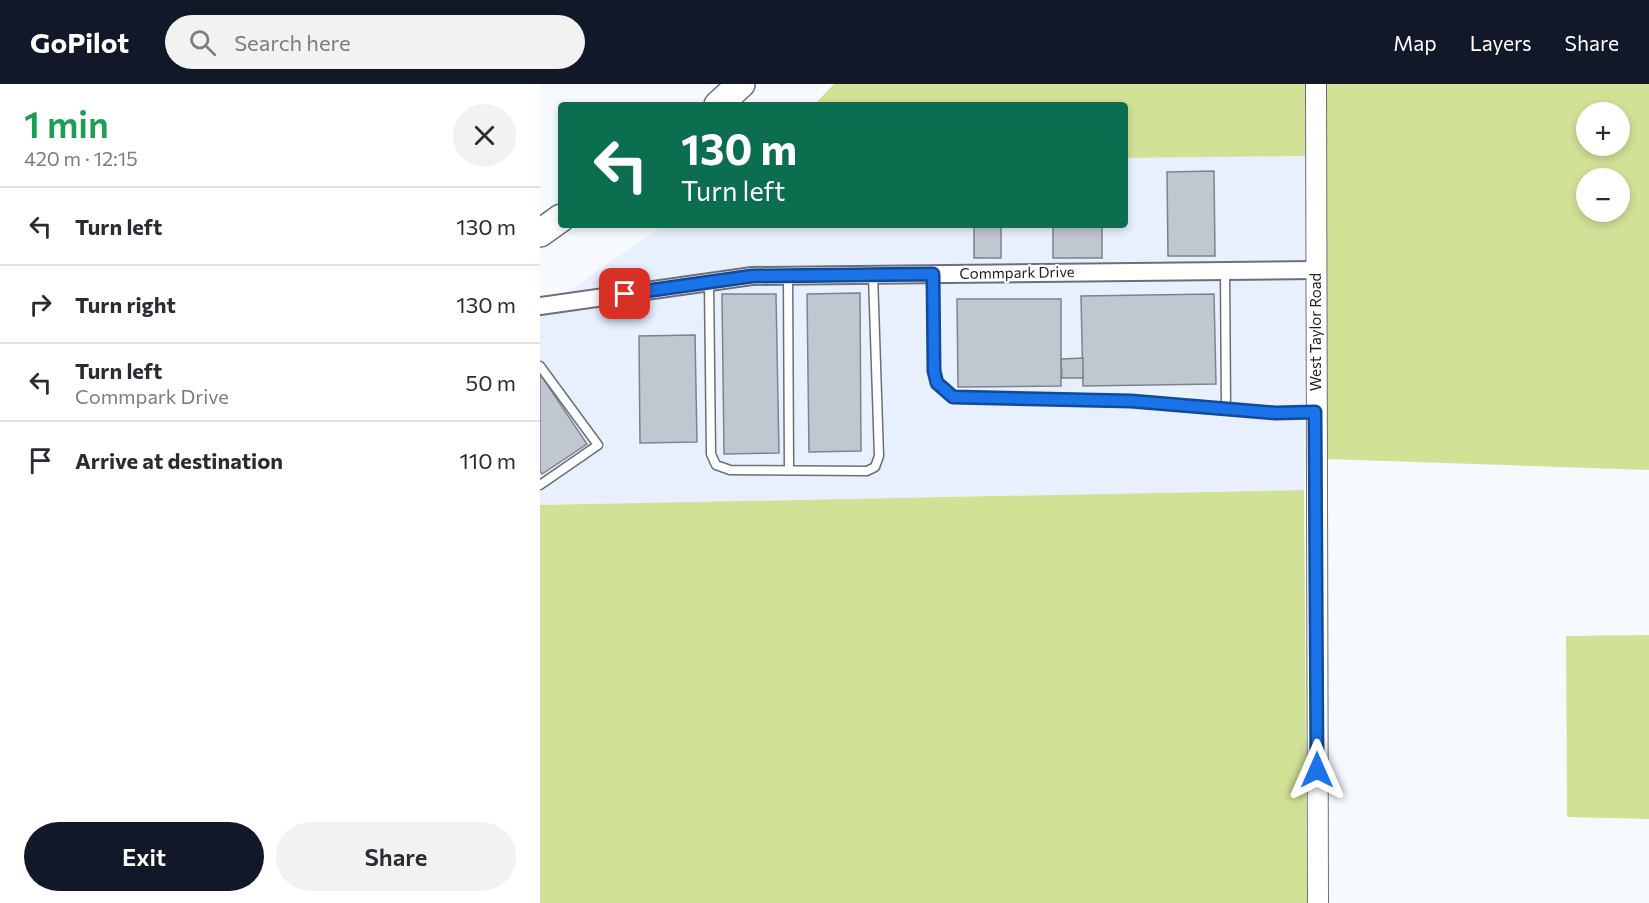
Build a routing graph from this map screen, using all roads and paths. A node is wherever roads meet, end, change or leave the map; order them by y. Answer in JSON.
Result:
{"nodes":[{"id":1,"x":741,"y":84,"type":"edge"},
{"id":2,"x":1316,"y":84,"type":"edge"},
{"id":3,"x":721,"y":102,"type":"edge"},
{"id":4,"x":558,"y":220,"type":"edge"},
{"id":5,"x":540,"y":233,"type":"edge"},
{"id":6,"x":1225,"y":270,"type":"junction"},
{"id":7,"x":1316,"y":270,"type":"junction"},
{"id":8,"x":873,"y":274,"type":"junction"},
{"id":9,"x":933,"y":274,"type":"junction"},
{"id":10,"x":788,"y":275,"type":"junction"},
{"id":11,"x":709,"y":282,"type":"junction"},
{"id":12,"x":540,"y":306,"type":"edge"},
{"id":13,"x":540,"y":366,"type":"edge"},
{"id":14,"x":1226,"y":409,"type":"junction"},
{"id":15,"x":1315,"y":412,"type":"junction"},
{"id":16,"x":789,"y":470,"type":"junction"},
{"id":17,"x":540,"y":485,"type":"edge"},
{"id":18,"x":1318,"y":903,"type":"edge"}],
"edges":[{"from":1,"to":3,"type":"highway"},
{"from":2,"to":7,"type":"street","name":"West Taylor Road"},
{"from":4,"to":5,"type":"highway"},
{"from":6,"to":7,"type":"street","name":"Commpark Drive"},
{"from":6,"to":9,"type":"street","name":"Commpark Drive"},
{"from":6,"to":14,"type":"lane"},
{"from":7,"to":15,"type":"street","name":"West Taylor Road"},
{"from":8,"to":9,"type":"street","name":"Commpark Drive"},
{"from":8,"to":10,"type":"street","name":"Commpark Drive"},
{"from":8,"to":16,"type":"lane"},
{"from":9,"to":14,"type":"lane"},
{"from":10,"to":11,"type":"street","name":"Commpark Drive"},
{"from":10,"to":16,"type":"lane"},
{"from":11,"to":12,"type":"street","name":"Commpark Drive"},
{"from":11,"to":16,"type":"lane"},
{"from":13,"to":17,"type":"lane"},
{"from":14,"to":15,"type":"lane"},
{"from":15,"to":18,"type":"street","name":"West Taylor Road"}]}
